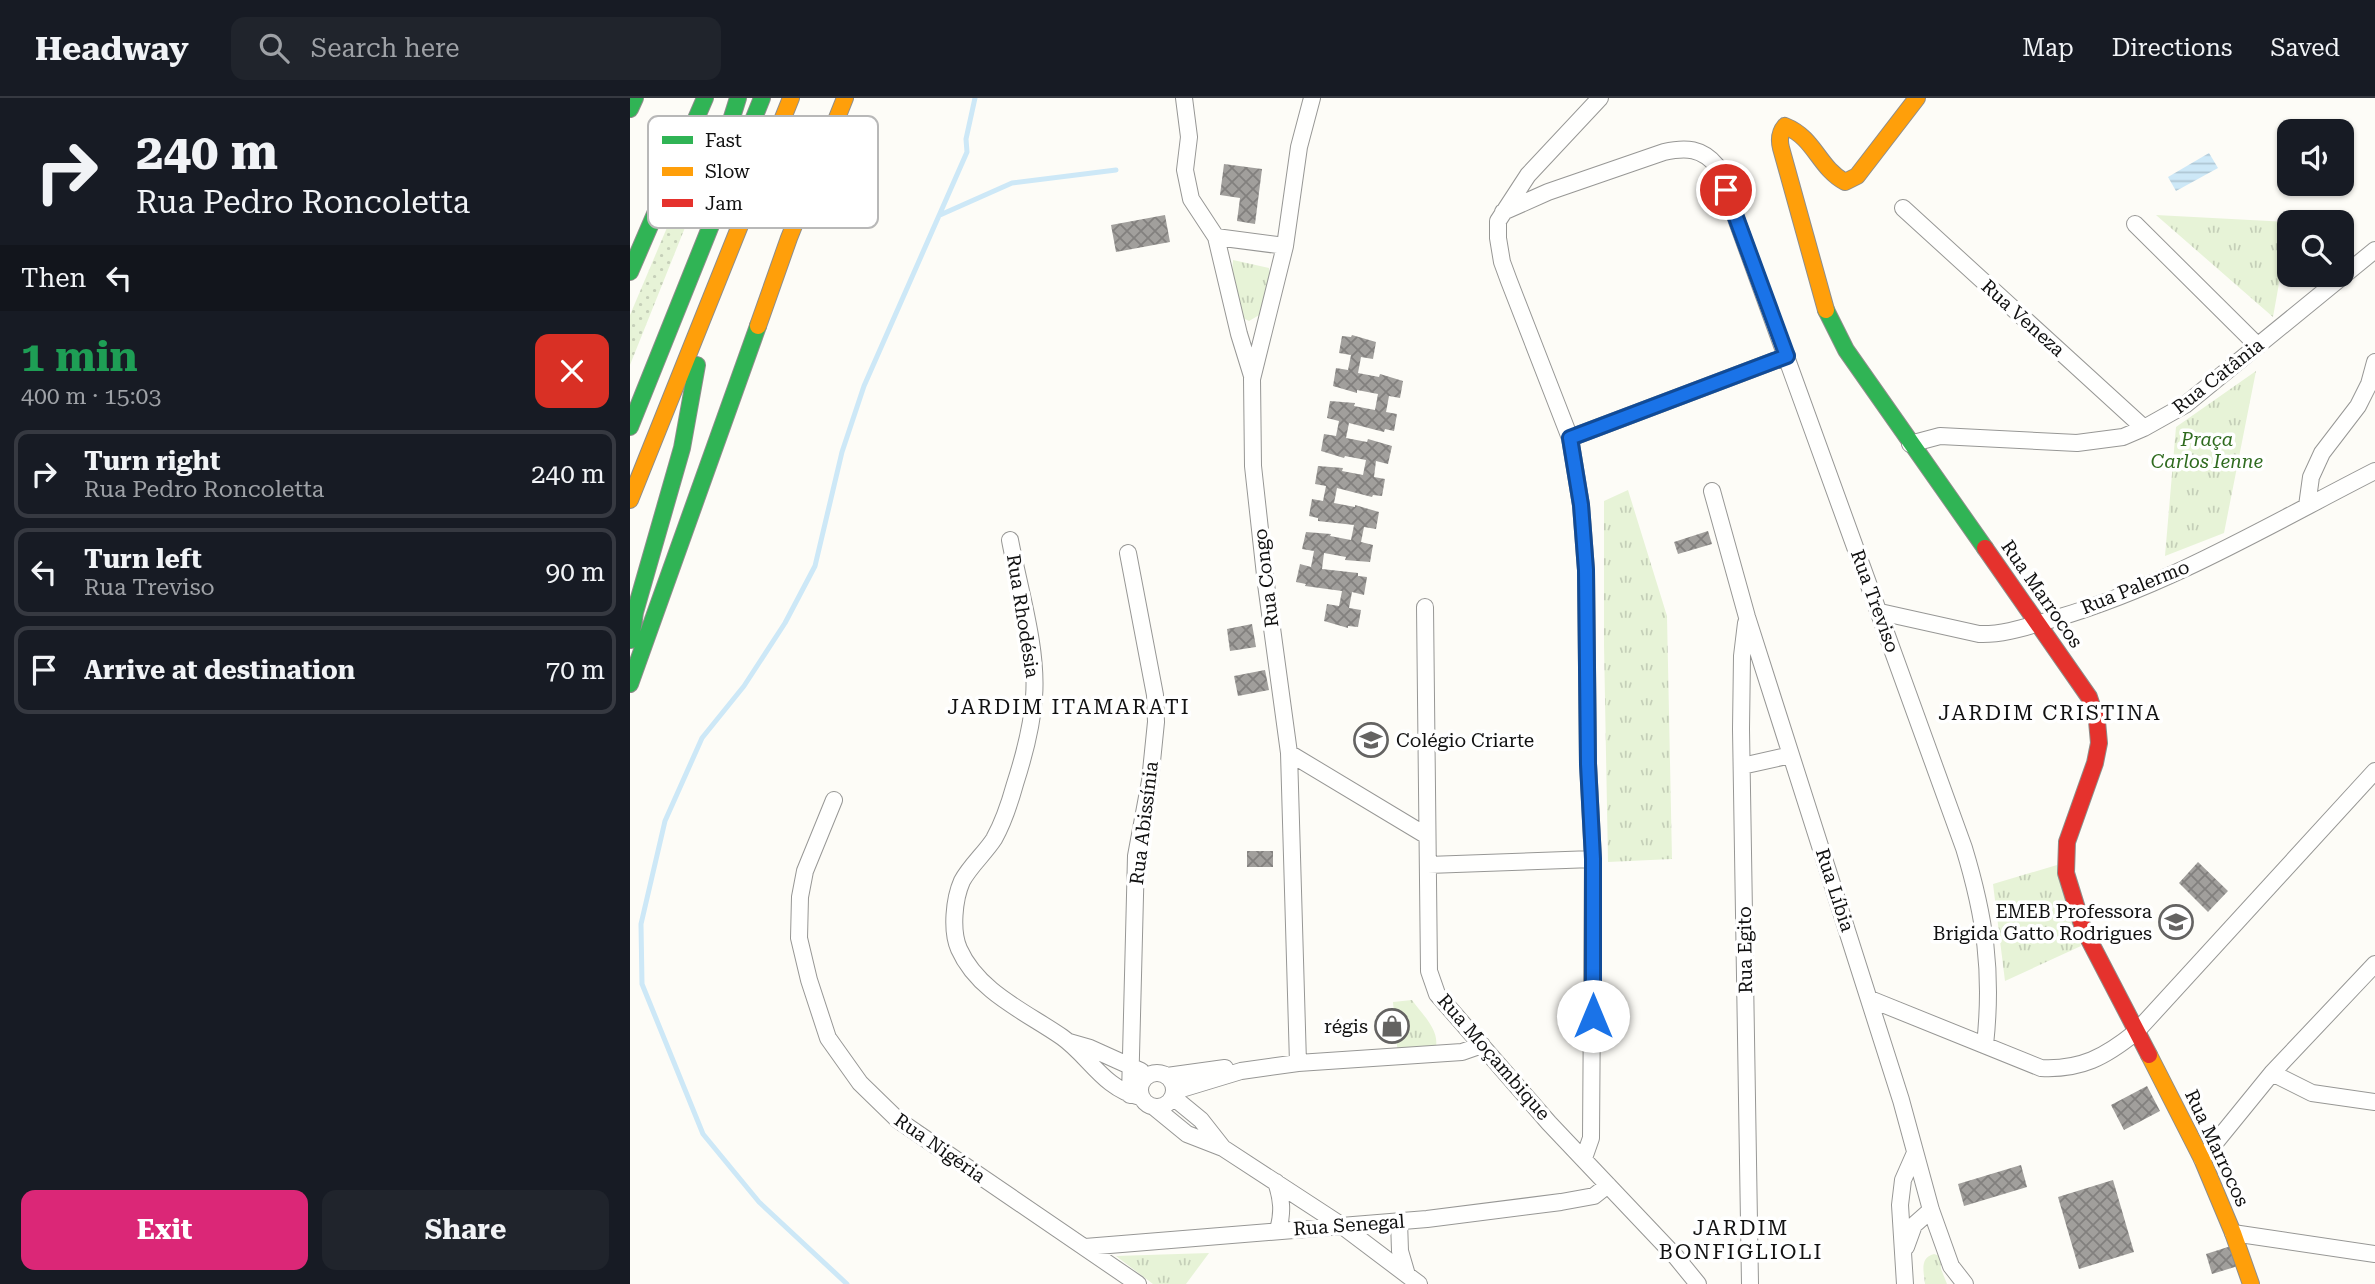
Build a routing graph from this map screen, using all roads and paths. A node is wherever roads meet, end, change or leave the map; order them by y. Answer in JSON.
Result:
{"nodes":[{"id":1,"x":635,"y":98,"type":"edge"},
{"id":2,"x":705,"y":98,"type":"edge"},
{"id":3,"x":738,"y":98,"type":"edge"},
{"id":4,"x":762,"y":98,"type":"edge"},
{"id":5,"x":791,"y":98,"type":"edge"},
{"id":6,"x":845,"y":98,"type":"edge"},
{"id":7,"x":1184,"y":98,"type":"edge"},
{"id":8,"x":1312,"y":98,"type":"edge"},
{"id":9,"x":1600,"y":98,"type":"edge"},
{"id":10,"x":1917,"y":98,"type":"edge"},
{"id":11,"x":630,"y":110,"type":"edge"},
{"id":12,"x":697,"y":116,"type":"edge"},
{"id":13,"x":732,"y":116,"type":"edge"},
{"id":14,"x":755,"y":116,"type":"edge"},
{"id":15,"x":784,"y":116,"type":"edge"},
{"id":16,"x":838,"y":116,"type":"edge"},
{"id":17,"x":1903,"y":208,"type":"dead end"},
{"id":18,"x":1503,"y":212,"type":"junction"},
{"id":19,"x":2135,"y":224,"type":"dead end"},
{"id":20,"x":649,"y":228,"type":"edge"},
{"id":21,"x":698,"y":228,"type":"edge"},
{"id":22,"x":710,"y":228,"type":"edge"},
{"id":23,"x":738,"y":228,"type":"edge"},
{"id":24,"x":793,"y":228,"type":"edge"},
{"id":25,"x":796,"y":228,"type":"edge"},
{"id":26,"x":1216,"y":237,"type":"junction"},
{"id":27,"x":789,"y":238,"type":"junction"},
{"id":28,"x":1285,"y":246,"type":"junction"},
{"id":29,"x":2375,"y":250,"type":"edge"},
{"id":30,"x":695,"y":265,"type":"junction"},
{"id":31,"x":630,"y":272,"type":"edge"},
{"id":32,"x":708,"y":303,"type":"junction"},
{"id":33,"x":2258,"y":346,"type":"junction"},
{"id":34,"x":1787,"y":356,"type":"junction"},
{"id":35,"x":2375,"y":362,"type":"edge"},
{"id":36,"x":1252,"y":379,"type":"junction"},
{"id":37,"x":630,"y":428,"type":"edge"},
{"id":38,"x":2144,"y":429,"type":"junction"},
{"id":39,"x":1570,"y":438,"type":"junction"},
{"id":40,"x":1910,"y":444,"type":"junction"},
{"id":41,"x":2375,"y":471,"type":"edge"},
{"id":42,"x":1713,"y":491,"type":"dead end"},
{"id":43,"x":630,"y":500,"type":"edge"},
{"id":44,"x":2307,"y":506,"type":"junction"},
{"id":45,"x":1010,"y":540,"type":"dead end"},
{"id":46,"x":1128,"y":553,"type":"dead end"},
{"id":47,"x":1425,"y":607,"type":"dead end"},
{"id":48,"x":1880,"y":612,"type":"junction"},
{"id":49,"x":1747,"y":617,"type":"junction"},
{"id":50,"x":2038,"y":623,"type":"junction"},
{"id":51,"x":630,"y":650,"type":"edge"},
{"id":52,"x":630,"y":684,"type":"edge"},
{"id":53,"x":1290,"y":753,"type":"junction"},
{"id":54,"x":1791,"y":755,"type":"junction"},
{"id":55,"x":1742,"y":766,"type":"junction"},
{"id":56,"x":2375,"y":771,"type":"edge"},
{"id":57,"x":834,"y":800,"type":"dead end"},
{"id":58,"x":1427,"y":836,"type":"junction"},
{"id":59,"x":1593,"y":859,"type":"junction"},
{"id":60,"x":1428,"y":865,"type":"junction"},
{"id":61,"x":2375,"y":964,"type":"edge"},
{"id":62,"x":1870,"y":999,"type":"junction"},
{"id":63,"x":2136,"y":1032,"type":"junction"},
{"id":64,"x":1069,"y":1042,"type":"junction"},
{"id":65,"x":1482,"y":1045,"type":"junction"},
{"id":66,"x":1985,"y":1045,"type":"junction"},
{"id":67,"x":1298,"y":1063,"type":"junction"},
{"id":68,"x":1132,"y":1068,"type":"junction"},
{"id":69,"x":1241,"y":1071,"type":"junction"},
{"id":70,"x":2272,"y":1073,"type":"junction"},
{"id":71,"x":1150,"y":1074,"type":"junction"},
{"id":72,"x":1167,"y":1076,"type":"junction"},
{"id":73,"x":1174,"y":1094,"type":"junction"},
{"id":74,"x":1135,"y":1096,"type":"junction"},
{"id":75,"x":2375,"y":1102,"type":"edge"},
{"id":76,"x":1154,"y":1107,"type":"junction"},
{"id":77,"x":1223,"y":1148,"type":"junction"},
{"id":78,"x":1914,"y":1155,"type":"junction"},
{"id":79,"x":1584,"y":1158,"type":"junction"},
{"id":80,"x":2202,"y":1159,"type":"junction"},
{"id":81,"x":1276,"y":1182,"type":"junction"},
{"id":82,"x":1608,"y":1185,"type":"junction"},
{"id":83,"x":1931,"y":1210,"type":"junction"},
{"id":84,"x":1399,"y":1221,"type":"junction"},
{"id":85,"x":1341,"y":1225,"type":"junction"},
{"id":86,"x":1278,"y":1230,"type":"junction"},
{"id":87,"x":2233,"y":1233,"type":"junction"},
{"id":88,"x":1085,"y":1247,"type":"junction"},
{"id":89,"x":2375,"y":1254,"type":"edge"},
{"id":90,"x":1903,"y":1256,"type":"junction"},
{"id":91,"x":1413,"y":1280,"type":"edge"},
{"id":92,"x":1696,"y":1283,"type":"edge"},
{"id":93,"x":1138,"y":1284,"type":"edge"},
{"id":94,"x":1750,"y":1284,"type":"edge"},
{"id":95,"x":1905,"y":1284,"type":"edge"},
{"id":96,"x":1965,"y":1284,"type":"edge"},
{"id":97,"x":2251,"y":1284,"type":"edge"}],
"edges":[{"from":1,"to":11,"type":"main road"},
{"from":2,"to":12,"type":"main road"},
{"from":3,"to":13,"type":"main road"},
{"from":4,"to":14,"type":"main road"},
{"from":5,"to":15,"type":"main road"},
{"from":6,"to":16,"type":"main road"},
{"from":7,"to":26,"type":"street"},
{"from":8,"to":28,"type":"street","name":"Rua Congo"},
{"from":9,"to":18,"type":"street"},
{"from":10,"to":40,"type":"main road","name":"Rua Marrocos"},
{"from":17,"to":38,"type":"street","name":"Rua Veneza"},
{"from":18,"to":34,"type":"street","name":"Rua Treviso"},
{"from":18,"to":39,"type":"street"},
{"from":19,"to":33,"type":"street"},
{"from":20,"to":31,"type":"main road"},
{"from":21,"to":30,"type":"main road"},
{"from":22,"to":30,"type":"main road"},
{"from":23,"to":32,"type":"main road"},
{"from":24,"to":27,"type":"main road"},
{"from":25,"to":27,"type":"main road"},
{"from":26,"to":28,"type":"street"},
{"from":26,"to":36,"type":"street"},
{"from":27,"to":52,"type":"main road"},
{"from":28,"to":36,"type":"street","name":"Rua Congo"},
{"from":29,"to":33,"type":"street","name":"Rua Catânia"},
{"from":30,"to":37,"type":"main road"},
{"from":32,"to":43,"type":"main road"},
{"from":32,"to":51,"type":"main road"},
{"from":33,"to":38,"type":"street","name":"Rua Catânia"},
{"from":34,"to":39,"type":"street"},
{"from":34,"to":48,"type":"street","name":"Rua Treviso"},
{"from":35,"to":44,"type":"street"},
{"from":36,"to":53,"type":"street","name":"Rua Congo"},
{"from":38,"to":40,"type":"street","name":"Rua Catânia"},
{"from":39,"to":59,"type":"street"},
{"from":40,"to":50,"type":"main road","name":"Rua Marrocos"},
{"from":41,"to":44,"type":"street","name":"Rua Palermo"},
{"from":42,"to":49,"type":"street","name":"Rua Líbia"},
{"from":44,"to":50,"type":"street","name":"Rua Palermo"},
{"from":45,"to":64,"type":"street","name":"Rua Rhodésia"},
{"from":46,"to":68,"type":"street","name":"Rua Abissínia"},
{"from":47,"to":58,"type":"street","name":"Rua Moçambique"},
{"from":48,"to":50,"type":"street","name":"Rua Palermo"},
{"from":48,"to":66,"type":"street","name":"Rua Treviso"},
{"from":49,"to":54,"type":"street","name":"Rua Líbia"},
{"from":49,"to":55,"type":"street","name":"Rua Egito"},
{"from":50,"to":63,"type":"main road","name":"Rua Marrocos"},
{"from":53,"to":58,"type":"street"},
{"from":53,"to":67,"type":"street","name":"Rua Congo"},
{"from":54,"to":55,"type":"street"},
{"from":54,"to":62,"type":"street","name":"Rua Líbia"},
{"from":55,"to":94,"type":"street","name":"Rua Egito"},
{"from":56,"to":63,"type":"street"},
{"from":57,"to":88,"type":"street","name":"Rua Nigéria"},
{"from":58,"to":60,"type":"street","name":"Rua Moçambique"},
{"from":59,"to":60,"type":"street"},
{"from":59,"to":79,"type":"street"},
{"from":60,"to":65,"type":"street","name":"Rua Moçambique"},
{"from":61,"to":70,"type":"street"},
{"from":62,"to":66,"type":"street"},
{"from":62,"to":78,"type":"street","name":"Rua Líbia"},
{"from":63,"to":66,"type":"street"},
{"from":63,"to":80,"type":"main road","name":"Rua Marrocos"},
{"from":64,"to":68,"type":"street"},
{"from":64,"to":74,"type":"street"},
{"from":65,"to":67,"type":"street"},
{"from":65,"to":79,"type":"street","name":"Rua Moçambique"},
{"from":67,"to":69,"type":"street"},
{"from":68,"to":71,"type":"street"},
{"from":68,"to":74,"type":"street","name":"Rua Abissínia"},
{"from":69,"to":72,"type":"street"},
{"from":69,"to":73,"type":"street"},
{"from":70,"to":75,"type":"street"},
{"from":70,"to":80,"type":"street"},
{"from":71,"to":72,"type":"street"},
{"from":71,"to":74,"type":"street"},
{"from":72,"to":73,"type":"street"},
{"from":73,"to":76,"type":"street"},
{"from":73,"to":77,"type":"street"},
{"from":74,"to":76,"type":"street"},
{"from":76,"to":77,"type":"street"},
{"from":77,"to":81,"type":"street"},
{"from":78,"to":83,"type":"street","name":"Rua Líbia"},
{"from":78,"to":90,"type":"street"},
{"from":79,"to":82,"type":"street","name":"Rua Moçambique"},
{"from":80,"to":87,"type":"main road","name":"Rua Marrocos"},
{"from":81,"to":85,"type":"street"},
{"from":81,"to":86,"type":"street"},
{"from":82,"to":84,"type":"street","name":"Rua Senegal"},
{"from":82,"to":92,"type":"street","name":"Rua Moçambique"},
{"from":83,"to":90,"type":"street"},
{"from":83,"to":96,"type":"street","name":"Rua Líbia"},
{"from":84,"to":85,"type":"street","name":"Rua Senegal"},
{"from":84,"to":91,"type":"street"},
{"from":85,"to":86,"type":"street","name":"Rua Senegal"},
{"from":85,"to":91,"type":"street"},
{"from":86,"to":88,"type":"street","name":"Rua Senegal"},
{"from":87,"to":89,"type":"street"},
{"from":87,"to":97,"type":"main road","name":"Rua Marrocos"},
{"from":88,"to":93,"type":"street","name":"Rua Nigéria"},
{"from":90,"to":95,"type":"street"}]}
